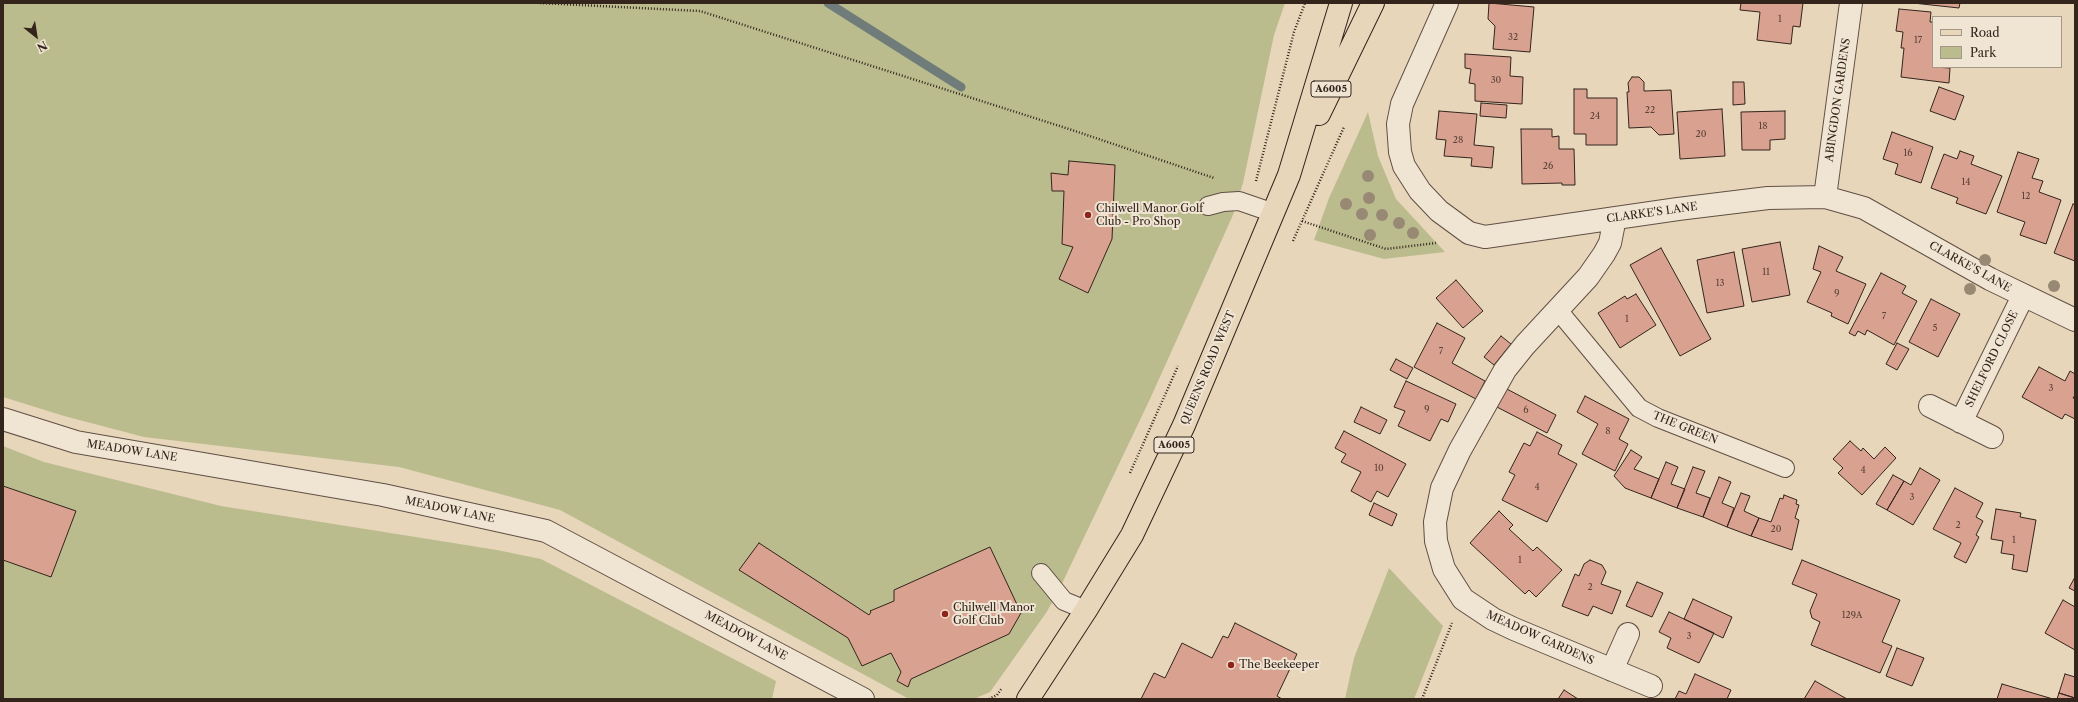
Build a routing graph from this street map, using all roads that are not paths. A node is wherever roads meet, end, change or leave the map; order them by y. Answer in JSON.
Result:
{"nodes":[{"id":1,"x":1341,"y":3,"type":"edge"},
{"id":2,"x":1373,"y":3,"type":"edge"},
{"id":3,"x":1447,"y":3,"type":"edge"},
{"id":4,"x":1851,"y":3,"type":"edge"},
{"id":5,"x":1289,"y":174,"type":"junction"},
{"id":6,"x":1825,"y":197,"type":"junction"},
{"id":7,"x":1208,"y":206,"type":"dead end"},
{"id":8,"x":1274,"y":213,"type":"junction"},
{"id":9,"x":1615,"y":218,"type":"junction"},
{"id":10,"x":2023,"y":296,"type":"junction"},
{"id":11,"x":1557,"y":310,"type":"junction"},
{"id":12,"x":2075,"y":320,"type":"edge"},
{"id":13,"x":1930,"y":406,"type":"dead end"},
{"id":14,"x":3,"y":419,"type":"edge"},
{"id":15,"x":1961,"y":422,"type":"junction"},
{"id":16,"x":1992,"y":437,"type":"dead end"},
{"id":17,"x":1785,"y":468,"type":"dead end"},
{"id":18,"x":1041,"y":573,"type":"dead end"},
{"id":19,"x":1086,"y":610,"type":"junction"},
{"id":20,"x":1628,"y":634,"type":"dead end"},
{"id":21,"x":1612,"y":670,"type":"junction"},
{"id":22,"x":1651,"y":686,"type":"dead end"},
{"id":23,"x":863,"y":699,"type":"edge"},
{"id":24,"x":1028,"y":699,"type":"edge"}],
"edges":[{"from":1,"to":5,"type":"main road","name":"QUEENS ROAD WEST","number":"A6005"},
{"from":2,"to":5,"type":"main road","name":"QUEENS ROAD WEST","number":"A6005"},
{"from":3,"to":9,"type":"street","name":"CLARKE'S LANE"},
{"from":4,"to":6,"type":"street","name":"ABINGDON GARDENS"},
{"from":5,"to":8,"type":"main road","name":"QUEENS ROAD WEST","number":"A6005"},
{"from":6,"to":9,"type":"street","name":"CLARKE'S LANE"},
{"from":6,"to":10,"type":"street","name":"CLARKE'S LANE"},
{"from":7,"to":8,"type":"lane"},
{"from":8,"to":19,"type":"main road","name":"QUEENS ROAD WEST","number":"A6005"},
{"from":9,"to":11,"type":"street"},
{"from":10,"to":12,"type":"street","name":"CLARKE'S LANE"},
{"from":10,"to":15,"type":"street","name":"SHELFORD CLOSE"},
{"from":11,"to":17,"type":"lane","name":"THE GREEN"},
{"from":11,"to":21,"type":"street","name":"MEADOW GARDENS"},
{"from":13,"to":15,"type":"street"},
{"from":14,"to":23,"type":"street","name":"MEADOW LANE"},
{"from":15,"to":16,"type":"street"},
{"from":18,"to":19,"type":"lane"},
{"from":19,"to":24,"type":"main road","name":"QUEENS ROAD WEST","number":"A6005"},
{"from":20,"to":21,"type":"street"},
{"from":21,"to":22,"type":"street","name":"MEADOW GARDENS"}]}
